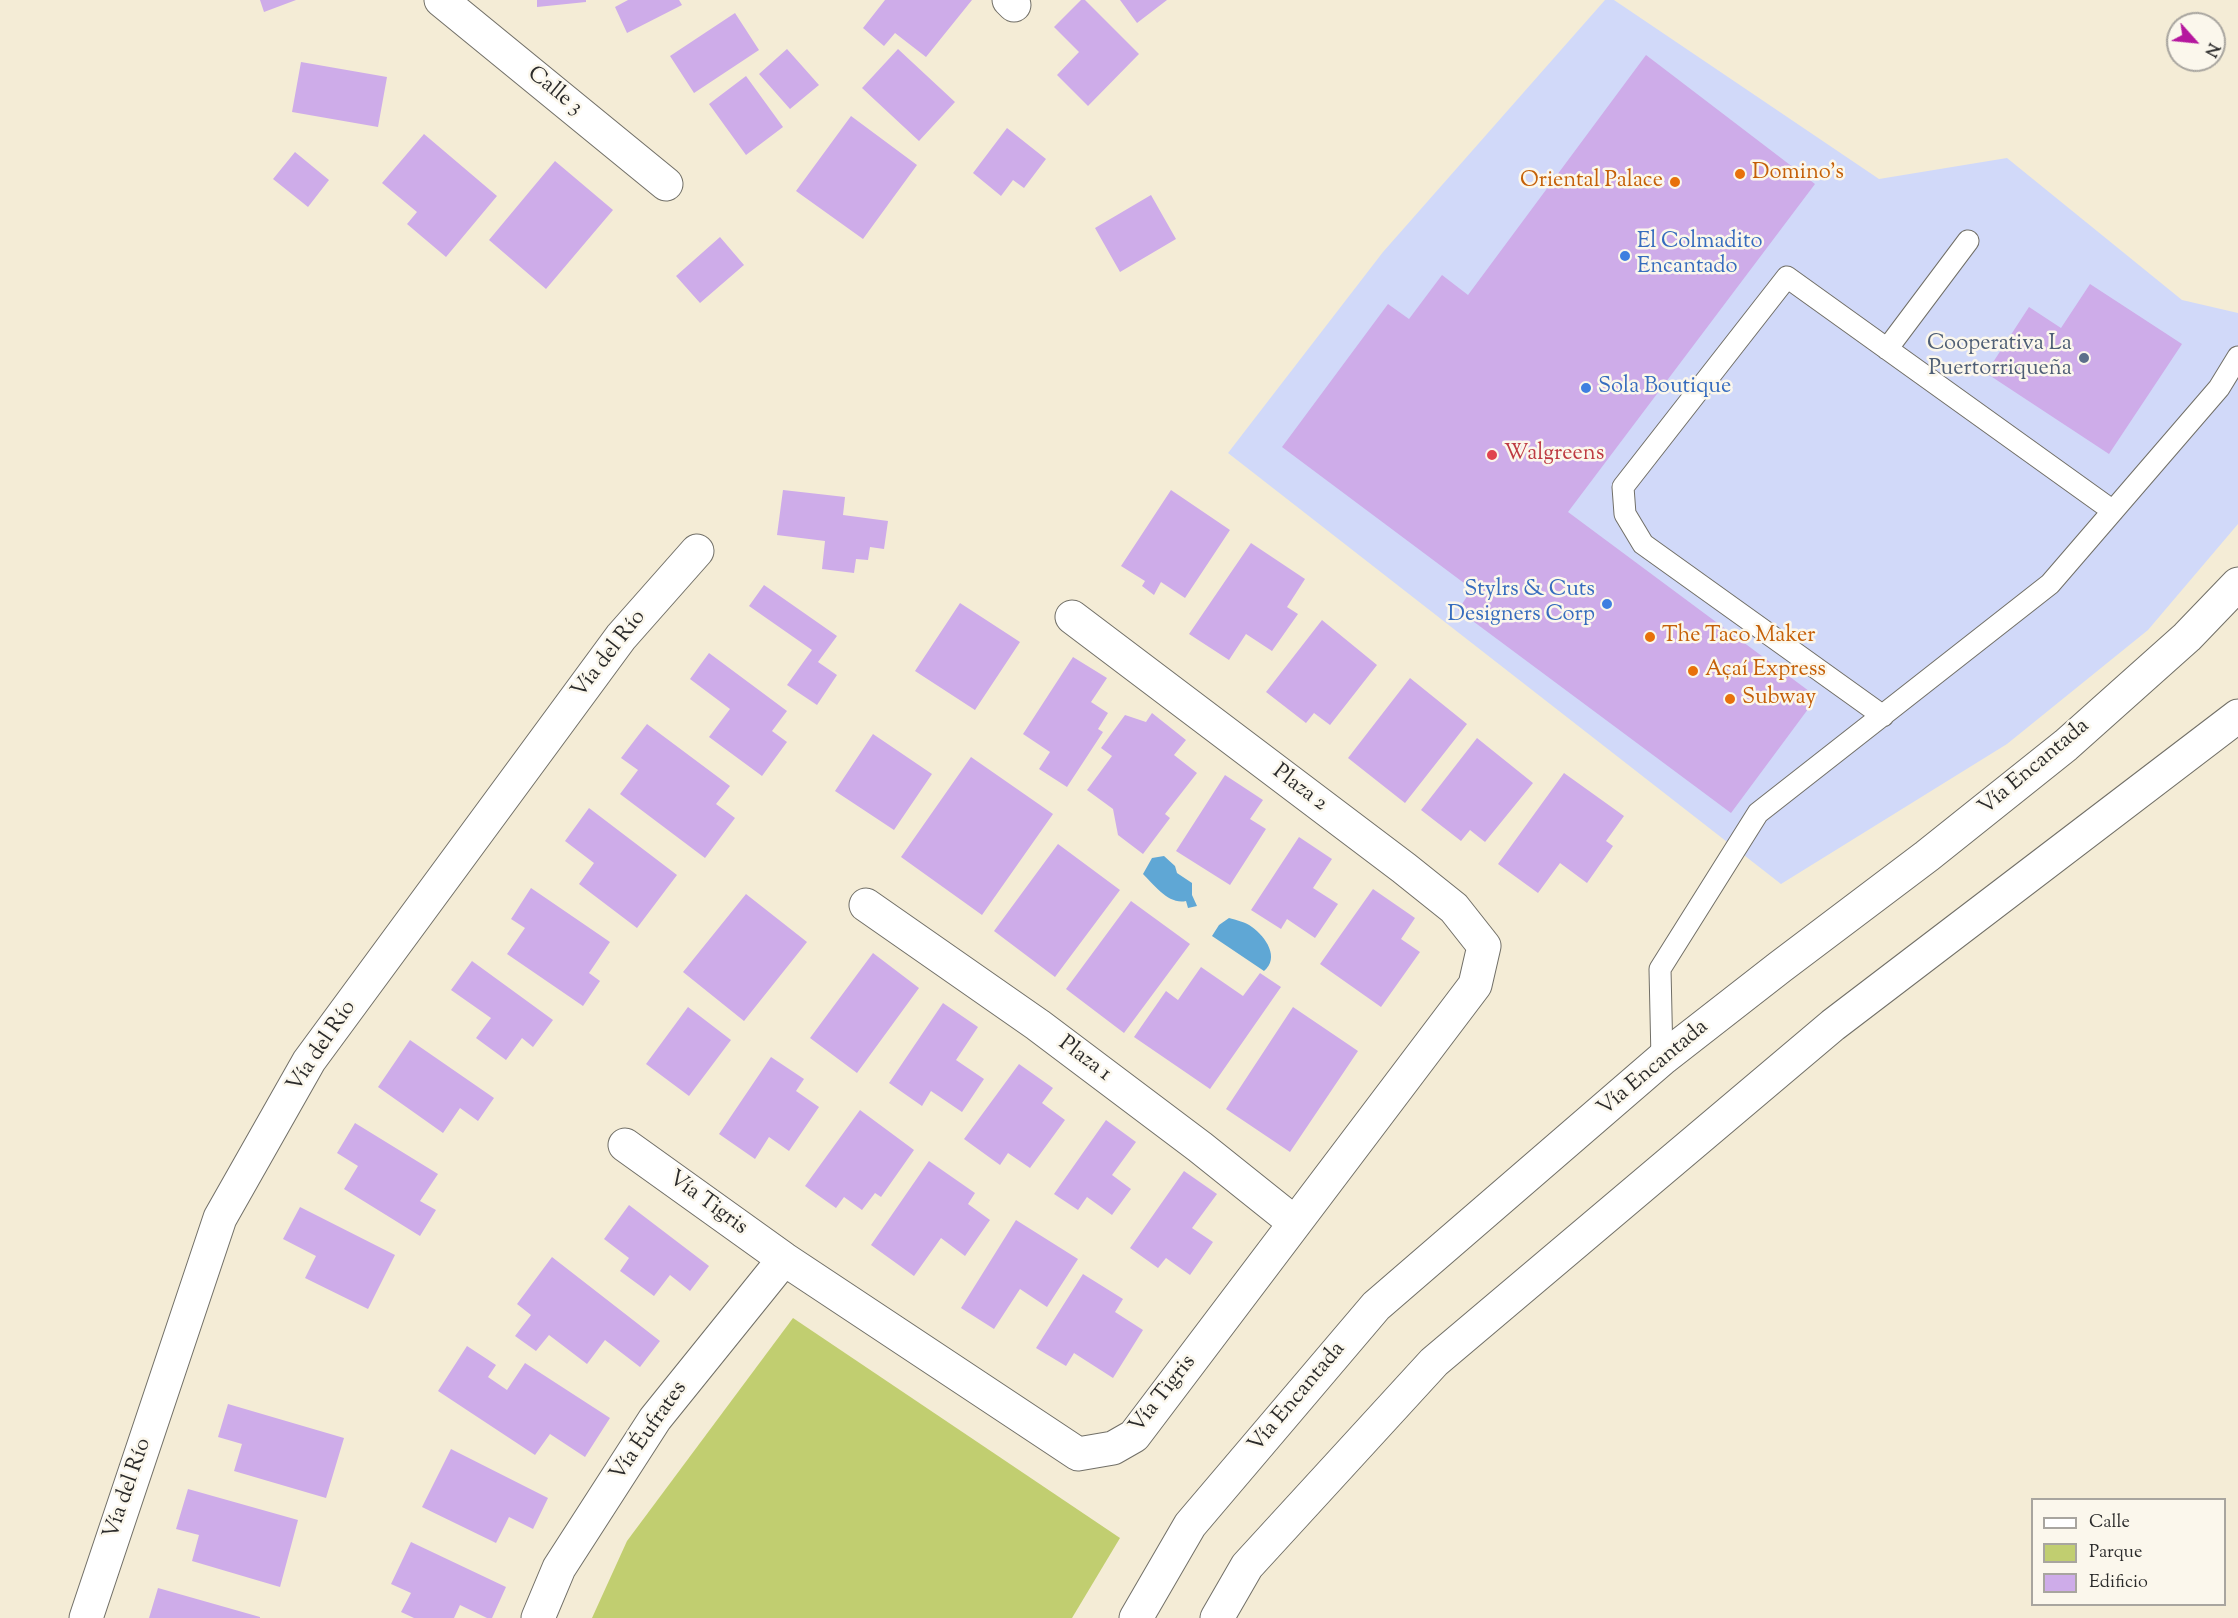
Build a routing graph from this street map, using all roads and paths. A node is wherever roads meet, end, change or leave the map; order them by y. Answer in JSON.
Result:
{"nodes":[{"id":1,"x":441,"y":0,"type":"edge"},
{"id":2,"x":666,"y":184,"type":"dead end"},
{"id":3,"x":1968,"y":241,"type":"dead end"},
{"id":4,"x":1887,"y":349,"type":"junction"},
{"id":5,"x":2238,"y":357,"type":"edge"},
{"id":6,"x":2113,"y":511,"type":"junction"},
{"id":7,"x":697,"y":551,"type":"dead end"},
{"id":8,"x":2238,"y":584,"type":"edge"},
{"id":9,"x":1072,"y":617,"type":"dead end"},
{"id":10,"x":1882,"y":716,"type":"junction"},
{"id":11,"x":2238,"y":716,"type":"edge"},
{"id":12,"x":866,"y":905,"type":"dead end"},
{"id":13,"x":1475,"y":985,"type":"joint"},
{"id":14,"x":1662,"y":1059,"type":"junction"},
{"id":15,"x":625,"y":1146,"type":"dead end"},
{"id":16,"x":1295,"y":1223,"type":"junction"},
{"id":17,"x":784,"y":1259,"type":"junction"},
{"id":18,"x":86,"y":1618,"type":"edge"},
{"id":19,"x":538,"y":1618,"type":"edge"},
{"id":20,"x":1136,"y":1618,"type":"edge"},
{"id":21,"x":1216,"y":1618,"type":"edge"}],
"edges":[{"from":1,"to":2,"type":"street","name":"Calle 3"},
{"from":3,"to":4,"type":"lane"},
{"from":4,"to":6,"type":"lane"},
{"from":4,"to":10,"type":"lane"},
{"from":5,"to":6,"type":"lane"},
{"from":6,"to":10,"type":"lane"},
{"from":7,"to":18,"type":"street","name":"Vía del Río"},
{"from":8,"to":14,"type":"street","name":"Vía Encantada"},
{"from":9,"to":13,"type":"street","name":"Plaza 2"},
{"from":10,"to":14,"type":"lane"},
{"from":11,"to":21,"type":"street"},
{"from":12,"to":16,"type":"street","name":"Plaza 1"},
{"from":13,"to":16,"type":"street","name":"Vía Tigris"},
{"from":14,"to":20,"type":"street","name":"Vía Encantada"},
{"from":15,"to":17,"type":"street","name":"Vía Tigris"},
{"from":16,"to":17,"type":"street","name":"Vía Tigris"},
{"from":17,"to":19,"type":"street","name":"Vía Éufrates"}]}
